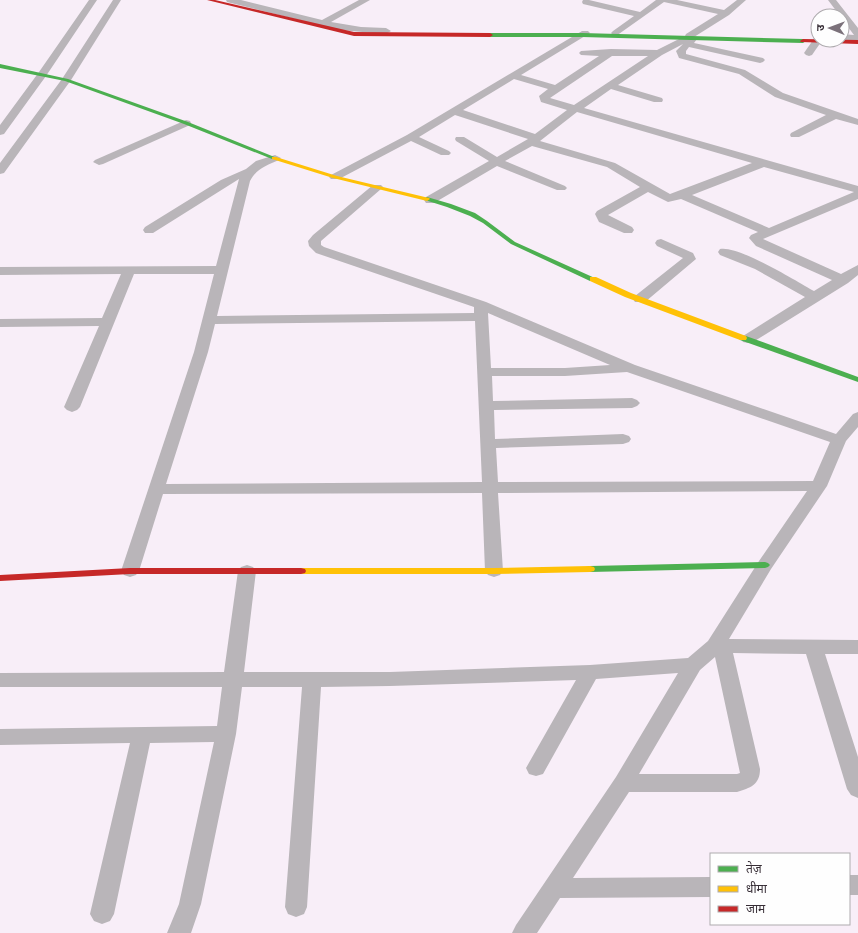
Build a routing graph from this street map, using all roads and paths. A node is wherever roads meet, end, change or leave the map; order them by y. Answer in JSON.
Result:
{"nodes":[{"id":1,"x":93,"y":0,"type":"edge"},
{"id":2,"x":117,"y":0,"type":"edge"},
{"id":3,"x":209,"y":0,"type":"edge"},
{"id":4,"x":230,"y":0,"type":"edge"},
{"id":5,"x":366,"y":0,"type":"edge"},
{"id":6,"x":663,"y":0,"type":"edge"},
{"id":7,"x":742,"y":0,"type":"edge"},
{"id":8,"x":832,"y":0,"type":"edge"},
{"id":9,"x":586,"y":2,"type":"dead end"},
{"id":10,"x":726,"y":13,"type":"junction"},
{"id":11,"x":641,"y":14,"type":"junction"},
{"id":12,"x":323,"y":22,"type":"junction"},
{"id":13,"x":368,"y":32,"type":"junction"},
{"id":14,"x":616,"y":33,"type":"junction"},
{"id":15,"x":584,"y":34,"type":"junction"},
{"id":16,"x":858,"y":34,"type":"edge"},
{"id":17,"x":688,"y":39,"type":"junction"},
{"id":18,"x":810,"y":40,"type":"edge"},
{"id":19,"x":812,"y":48,"type":"edge"},
{"id":20,"x":584,"y":52,"type":"dead end"},
{"id":21,"x":611,"y":52,"type":"junction"},
{"id":22,"x":659,"y":53,"type":"junction"},
{"id":23,"x":809,"y":53,"type":"dead end"},
{"id":24,"x":760,"y":60,"type":"dead end"},
{"id":25,"x":0,"y":66,"type":"edge"},
{"id":26,"x":43,"y":74,"type":"junction"},
{"id":27,"x":513,"y":76,"type":"junction"},
{"id":28,"x":66,"y":80,"type":"junction"},
{"id":29,"x":610,"y":86,"type":"junction"},
{"id":30,"x":556,"y":88,"type":"junction"},
{"id":31,"x":658,"y":100,"type":"dead end"},
{"id":32,"x":575,"y":109,"type":"junction"},
{"id":33,"x":454,"y":111,"type":"junction"},
{"id":34,"x":835,"y":115,"type":"junction"},
{"id":35,"x":858,"y":122,"type":"edge"},
{"id":36,"x":186,"y":123,"type":"junction"},
{"id":37,"x":0,"y":132,"type":"edge"},
{"id":38,"x":795,"y":135,"type":"dead end"},
{"id":39,"x":411,"y":137,"type":"junction"},
{"id":40,"x":460,"y":139,"type":"dead end"},
{"id":41,"x":534,"y":140,"type":"junction"},
{"id":42,"x":445,"y":153,"type":"dead end"},
{"id":43,"x":275,"y":158,"type":"junction"},
{"id":44,"x":99,"y":162,"type":"dead end"},
{"id":45,"x":498,"y":162,"type":"junction"},
{"id":46,"x":763,"y":163,"type":"junction"},
{"id":47,"x":0,"y":171,"type":"edge"},
{"id":48,"x":248,"y":172,"type":"junction"},
{"id":49,"x":335,"y":176,"type":"junction"},
{"id":50,"x":377,"y":187,"type":"junction"},
{"id":51,"x":648,"y":187,"type":"junction"},
{"id":52,"x":561,"y":188,"type":"dead end"},
{"id":53,"x":858,"y":190,"type":"edge"},
{"id":54,"x":682,"y":195,"type":"junction"},
{"id":55,"x":858,"y":195,"type":"edge"},
{"id":56,"x":430,"y":200,"type":"junction"},
{"id":57,"x":149,"y":230,"type":"dead end"},
{"id":58,"x":628,"y":230,"type":"dead end"},
{"id":59,"x":768,"y":232,"type":"junction"},
{"id":60,"x":661,"y":243,"type":"dead end"},
{"id":61,"x":724,"y":252,"type":"dead end"},
{"id":62,"x":858,"y":269,"type":"edge"},
{"id":63,"x":222,"y":270,"type":"junction"},
{"id":64,"x":0,"y":271,"type":"edge"},
{"id":65,"x":129,"y":271,"type":"junction"},
{"id":66,"x":843,"y":280,"type":"junction"},
{"id":67,"x":815,"y":297,"type":"junction"},
{"id":68,"x":640,"y":299,"type":"junction"},
{"id":69,"x":481,"y":311,"type":"junction"},
{"id":70,"x":210,"y":320,"type":"junction"},
{"id":71,"x":108,"y":322,"type":"junction"},
{"id":72,"x":0,"y":324,"type":"edge"},
{"id":73,"x":748,"y":339,"type":"junction"},
{"id":74,"x":630,"y":368,"type":"junction"},
{"id":75,"x":484,"y":372,"type":"junction"},
{"id":76,"x":858,"y":380,"type":"edge"},
{"id":77,"x":632,"y":403,"type":"dead end"},
{"id":78,"x":486,"y":406,"type":"junction"},
{"id":79,"x":72,"y":407,"type":"dead end"},
{"id":80,"x":858,"y":417,"type":"edge"},
{"id":81,"x":623,"y":439,"type":"dead end"},
{"id":82,"x":839,"y":440,"type":"junction"},
{"id":83,"x":488,"y":444,"type":"junction"},
{"id":84,"x":819,"y":486,"type":"junction"},
{"id":85,"x":490,"y":488,"type":"junction"},
{"id":86,"x":157,"y":489,"type":"junction"},
{"id":87,"x":765,"y":565,"type":"junction"},
{"id":88,"x":247,"y":570,"type":"junction"},
{"id":89,"x":494,"y":571,"type":"junction"},
{"id":90,"x":130,"y":572,"type":"junction"},
{"id":91,"x":0,"y":578,"type":"edge"},
{"id":92,"x":719,"y":646,"type":"junction"},
{"id":93,"x":814,"y":647,"type":"junction"},
{"id":94,"x":858,"y":647,"type":"edge"},
{"id":95,"x":693,"y":666,"type":"junction"},
{"id":96,"x":590,"y":672,"type":"junction"},
{"id":97,"x":232,"y":679,"type":"junction"},
{"id":98,"x":312,"y":679,"type":"junction"},
{"id":99,"x":0,"y":680,"type":"edge"},
{"id":100,"x":226,"y":734,"type":"junction"},
{"id":101,"x":142,"y":735,"type":"junction"},
{"id":102,"x":0,"y":737,"type":"edge"},
{"id":103,"x":536,"y":768,"type":"dead end"},
{"id":104,"x":623,"y":783,"type":"junction"},
{"id":105,"x":858,"y":789,"type":"edge"},
{"id":106,"x":710,"y":886,"type":"edge"},
{"id":107,"x":554,"y":888,"type":"junction"},
{"id":108,"x":296,"y":907,"type":"dead end"},
{"id":109,"x":102,"y":914,"type":"dead end"},
{"id":110,"x":179,"y":933,"type":"edge"},
{"id":111,"x":524,"y":933,"type":"edge"}],
"edges":[{"from":1,"to":26,"type":"street"},
{"from":2,"to":28,"type":"street"},
{"from":3,"to":13,"type":"street"},
{"from":4,"to":12,"type":"street"},
{"from":5,"to":12,"type":"street"},
{"from":6,"to":10,"type":"street"},
{"from":6,"to":11,"type":"street"},
{"from":7,"to":10,"type":"street"},
{"from":8,"to":16,"type":"street"},
{"from":9,"to":11,"type":"street"},
{"from":10,"to":17,"type":"street"},
{"from":11,"to":14,"type":"street"},
{"from":12,"to":13,"type":"street"},
{"from":13,"to":15,"type":"street"},
{"from":14,"to":15,"type":"street"},
{"from":14,"to":17,"type":"street"},
{"from":15,"to":17,"type":"street"},
{"from":15,"to":27,"type":"street"},
{"from":17,"to":18,"type":"street"},
{"from":17,"to":22,"type":"street"},
{"from":17,"to":24,"type":"street"},
{"from":17,"to":34,"type":"street"},
{"from":19,"to":23,"type":"street"},
{"from":20,"to":21,"type":"street"},
{"from":21,"to":22,"type":"street"},
{"from":21,"to":30,"type":"street"},
{"from":22,"to":29,"type":"street"},
{"from":25,"to":26,"type":"street"},
{"from":26,"to":28,"type":"street"},
{"from":26,"to":37,"type":"street"},
{"from":27,"to":30,"type":"street"},
{"from":27,"to":33,"type":"street"},
{"from":28,"to":36,"type":"street"},
{"from":28,"to":47,"type":"street"},
{"from":29,"to":31,"type":"street"},
{"from":29,"to":32,"type":"street"},
{"from":30,"to":32,"type":"street"},
{"from":32,"to":41,"type":"street"},
{"from":32,"to":46,"type":"street"},
{"from":33,"to":39,"type":"street"},
{"from":33,"to":41,"type":"street"},
{"from":34,"to":35,"type":"street"},
{"from":34,"to":38,"type":"street"},
{"from":36,"to":43,"type":"street"},
{"from":36,"to":44,"type":"street"},
{"from":39,"to":42,"type":"street"},
{"from":39,"to":49,"type":"street"},
{"from":40,"to":45,"type":"street"},
{"from":41,"to":45,"type":"street"},
{"from":41,"to":51,"type":"street"},
{"from":43,"to":48,"type":"street"},
{"from":43,"to":49,"type":"street"},
{"from":45,"to":52,"type":"street"},
{"from":45,"to":56,"type":"street"},
{"from":46,"to":53,"type":"street"},
{"from":46,"to":54,"type":"street"},
{"from":48,"to":57,"type":"street"},
{"from":48,"to":63,"type":"street"},
{"from":49,"to":50,"type":"street"},
{"from":50,"to":56,"type":"street"},
{"from":50,"to":69,"type":"street"},
{"from":51,"to":54,"type":"street"},
{"from":51,"to":58,"type":"street"},
{"from":54,"to":59,"type":"street"},
{"from":55,"to":59,"type":"street"},
{"from":56,"to":68,"type":"street"},
{"from":59,"to":66,"type":"street"},
{"from":60,"to":68,"type":"street"},
{"from":61,"to":67,"type":"street"},
{"from":62,"to":66,"type":"street"},
{"from":63,"to":65,"type":"street"},
{"from":63,"to":70,"type":"street"},
{"from":64,"to":65,"type":"street"},
{"from":65,"to":71,"type":"street"},
{"from":66,"to":67,"type":"street"},
{"from":67,"to":73,"type":"street"},
{"from":68,"to":73,"type":"street"},
{"from":69,"to":70,"type":"street"},
{"from":69,"to":74,"type":"street"},
{"from":69,"to":75,"type":"street"},
{"from":70,"to":86,"type":"street"},
{"from":71,"to":72,"type":"street"},
{"from":71,"to":79,"type":"street"},
{"from":73,"to":76,"type":"street"},
{"from":74,"to":75,"type":"street"},
{"from":74,"to":82,"type":"street"},
{"from":75,"to":78,"type":"street"},
{"from":77,"to":78,"type":"street"},
{"from":78,"to":83,"type":"street"},
{"from":80,"to":82,"type":"street"},
{"from":81,"to":83,"type":"street"},
{"from":82,"to":84,"type":"street"},
{"from":83,"to":85,"type":"street"},
{"from":84,"to":85,"type":"street"},
{"from":84,"to":87,"type":"street"},
{"from":85,"to":86,"type":"street"},
{"from":85,"to":89,"type":"street"},
{"from":86,"to":90,"type":"street"},
{"from":87,"to":89,"type":"street"},
{"from":87,"to":92,"type":"street"},
{"from":88,"to":89,"type":"street"},
{"from":88,"to":90,"type":"street"},
{"from":88,"to":97,"type":"street"},
{"from":90,"to":91,"type":"street"},
{"from":92,"to":93,"type":"street"},
{"from":92,"to":95,"type":"street"},
{"from":92,"to":104,"type":"street"},
{"from":93,"to":94,"type":"street"},
{"from":93,"to":105,"type":"street"},
{"from":95,"to":96,"type":"street"},
{"from":95,"to":104,"type":"street"},
{"from":96,"to":98,"type":"street"},
{"from":96,"to":103,"type":"street"},
{"from":97,"to":98,"type":"street"},
{"from":97,"to":99,"type":"street"},
{"from":97,"to":100,"type":"street"},
{"from":98,"to":108,"type":"street"},
{"from":100,"to":101,"type":"street"},
{"from":100,"to":110,"type":"street"},
{"from":101,"to":102,"type":"street"},
{"from":101,"to":109,"type":"street"},
{"from":104,"to":107,"type":"street"},
{"from":106,"to":107,"type":"street"},
{"from":107,"to":111,"type":"street"}]}
